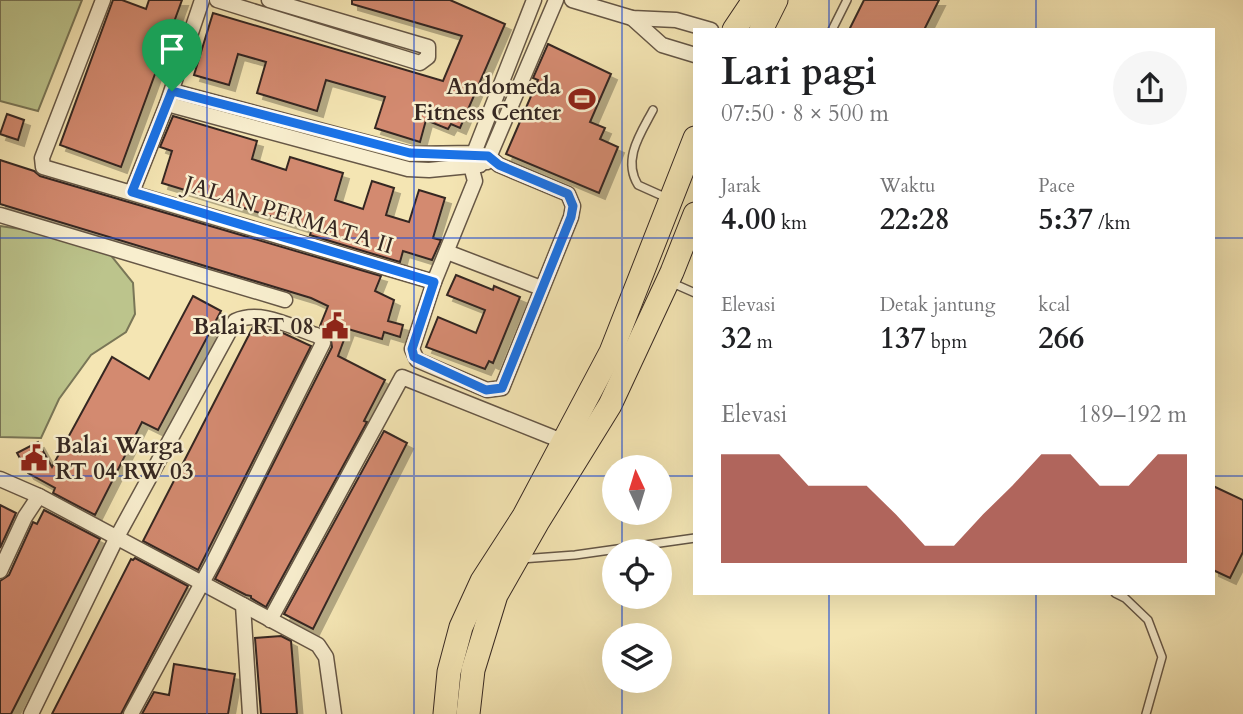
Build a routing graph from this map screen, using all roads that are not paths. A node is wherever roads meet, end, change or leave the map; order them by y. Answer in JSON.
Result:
{"nodes":[{"id":1,"x":103,"y":0,"type":"edge"},
{"id":2,"x":202,"y":0,"type":"edge"},
{"id":3,"x":217,"y":0,"type":"edge"},
{"id":4,"x":269,"y":0,"type":"edge"},
{"id":5,"x":534,"y":0,"type":"edge"},
{"id":6,"x":556,"y":0,"type":"edge"},
{"id":7,"x":572,"y":0,"type":"edge"},
{"id":8,"x":754,"y":0,"type":"edge"},
{"id":9,"x":776,"y":0,"type":"edge"},
{"id":10,"x":847,"y":0,"type":"edge"},
{"id":11,"x":322,"y":16,"type":"junction"},
{"id":12,"x":632,"y":18,"type":"junction"},
{"id":13,"x":703,"y":28,"type":"edge"},
{"id":14,"x":735,"y":28,"type":"edge"},
{"id":15,"x":762,"y":28,"type":"edge"},
{"id":16,"x":833,"y":28,"type":"edge"},
{"id":17,"x":315,"y":30,"type":"junction"},
{"id":18,"x":693,"y":54,"type":"edge"},
{"id":19,"x":169,"y":97,"type":"junction"},
{"id":20,"x":653,"y":110,"type":"dead end"},
{"id":21,"x":693,"y":143,"type":"edge"},
{"id":22,"x":484,"y":161,"type":"junction"},
{"id":23,"x":132,"y":192,"type":"junction"},
{"id":24,"x":671,"y":200,"type":"junction"},
{"id":25,"x":0,"y":215,"type":"edge"},
{"id":26,"x":693,"y":219,"type":"edge"},
{"id":27,"x":447,"y":252,"type":"junction"},
{"id":28,"x":668,"y":281,"type":"junction"},
{"id":29,"x":434,"y":282,"type":"junction"},
{"id":30,"x":541,"y":288,"type":"junction"},
{"id":31,"x":693,"y":292,"type":"edge"},
{"id":32,"x":285,"y":300,"type":"dead end"},
{"id":33,"x":587,"y":396,"type":"junction"},
{"id":34,"x":610,"y":405,"type":"junction"},
{"id":35,"x":562,"y":441,"type":"junction"},
{"id":36,"x":0,"y":480,"type":"edge"},
{"id":37,"x":39,"y":496,"type":"junction"},
{"id":38,"x":117,"y":537,"type":"junction"},
{"id":39,"x":693,"y":538,"type":"edge"},
{"id":40,"x":517,"y":559,"type":"junction"},
{"id":41,"x":0,"y":571,"type":"edge"},
{"id":42,"x":201,"y":583,"type":"junction"},
{"id":43,"x":1119,"y":595,"type":"edge"},
{"id":44,"x":243,"y":605,"type":"junction"},
{"id":45,"x":270,"y":620,"type":"junction"},
{"id":46,"x":31,"y":714,"type":"edge"},
{"id":47,"x":131,"y":714,"type":"edge"},
{"id":48,"x":250,"y":714,"type":"edge"},
{"id":49,"x":334,"y":714,"type":"edge"},
{"id":50,"x":445,"y":714,"type":"edge"},
{"id":51,"x":468,"y":714,"type":"edge"},
{"id":52,"x":1146,"y":714,"type":"edge"}],
"edges":[{"from":1,"to":23,"type":"street","name":"JALAN PERMATA II"},
{"from":2,"to":19,"type":"street"},
{"from":3,"to":17,"type":"street"},
{"from":4,"to":11,"type":"street"},
{"from":5,"to":22,"type":"street"},
{"from":6,"to":22,"type":"street"},
{"from":7,"to":12,"type":"street"},
{"from":8,"to":14,"type":"main road"},
{"from":9,"to":15,"type":"main road"},
{"from":10,"to":16,"type":"lane"},
{"from":11,"to":17,"type":"street"},
{"from":11,"to":17,"type":"street"},
{"from":12,"to":13,"type":"street"},
{"from":12,"to":18,"type":"street"},
{"from":19,"to":22,"type":"street"},
{"from":19,"to":23,"type":"street"},
{"from":20,"to":24,"type":"lane"},
{"from":21,"to":24,"type":"main road"},
{"from":22,"to":27,"type":"street"},
{"from":22,"to":30,"type":"street"},
{"from":23,"to":29,"type":"street","name":"JALAN PERMATA II"},
{"from":24,"to":33,"type":"main road"},
{"from":25,"to":32,"type":"street"},
{"from":26,"to":28,"type":"main road"},
{"from":27,"to":29,"type":"street"},
{"from":27,"to":30,"type":"street"},
{"from":28,"to":31,"type":"lane"},
{"from":28,"to":34,"type":"main road"},
{"from":29,"to":30,"type":"street"},
{"from":33,"to":34,"type":"main road"},
{"from":33,"to":35,"type":"main road"},
{"from":34,"to":40,"type":"main road"},
{"from":35,"to":45,"type":"street"},
{"from":35,"to":50,"type":"main road"},
{"from":36,"to":37,"type":"street"},
{"from":37,"to":38,"type":"street"},
{"from":37,"to":41,"type":"street"},
{"from":38,"to":42,"type":"street"},
{"from":38,"to":42,"type":"street"},
{"from":38,"to":46,"type":"street"},
{"from":39,"to":40,"type":"lane"},
{"from":40,"to":51,"type":"main road"},
{"from":42,"to":44,"type":"street"},
{"from":42,"to":47,"type":"street"},
{"from":43,"to":52,"type":"lane"},
{"from":44,"to":45,"type":"street"},
{"from":44,"to":48,"type":"street"},
{"from":45,"to":49,"type":"street"}]}
